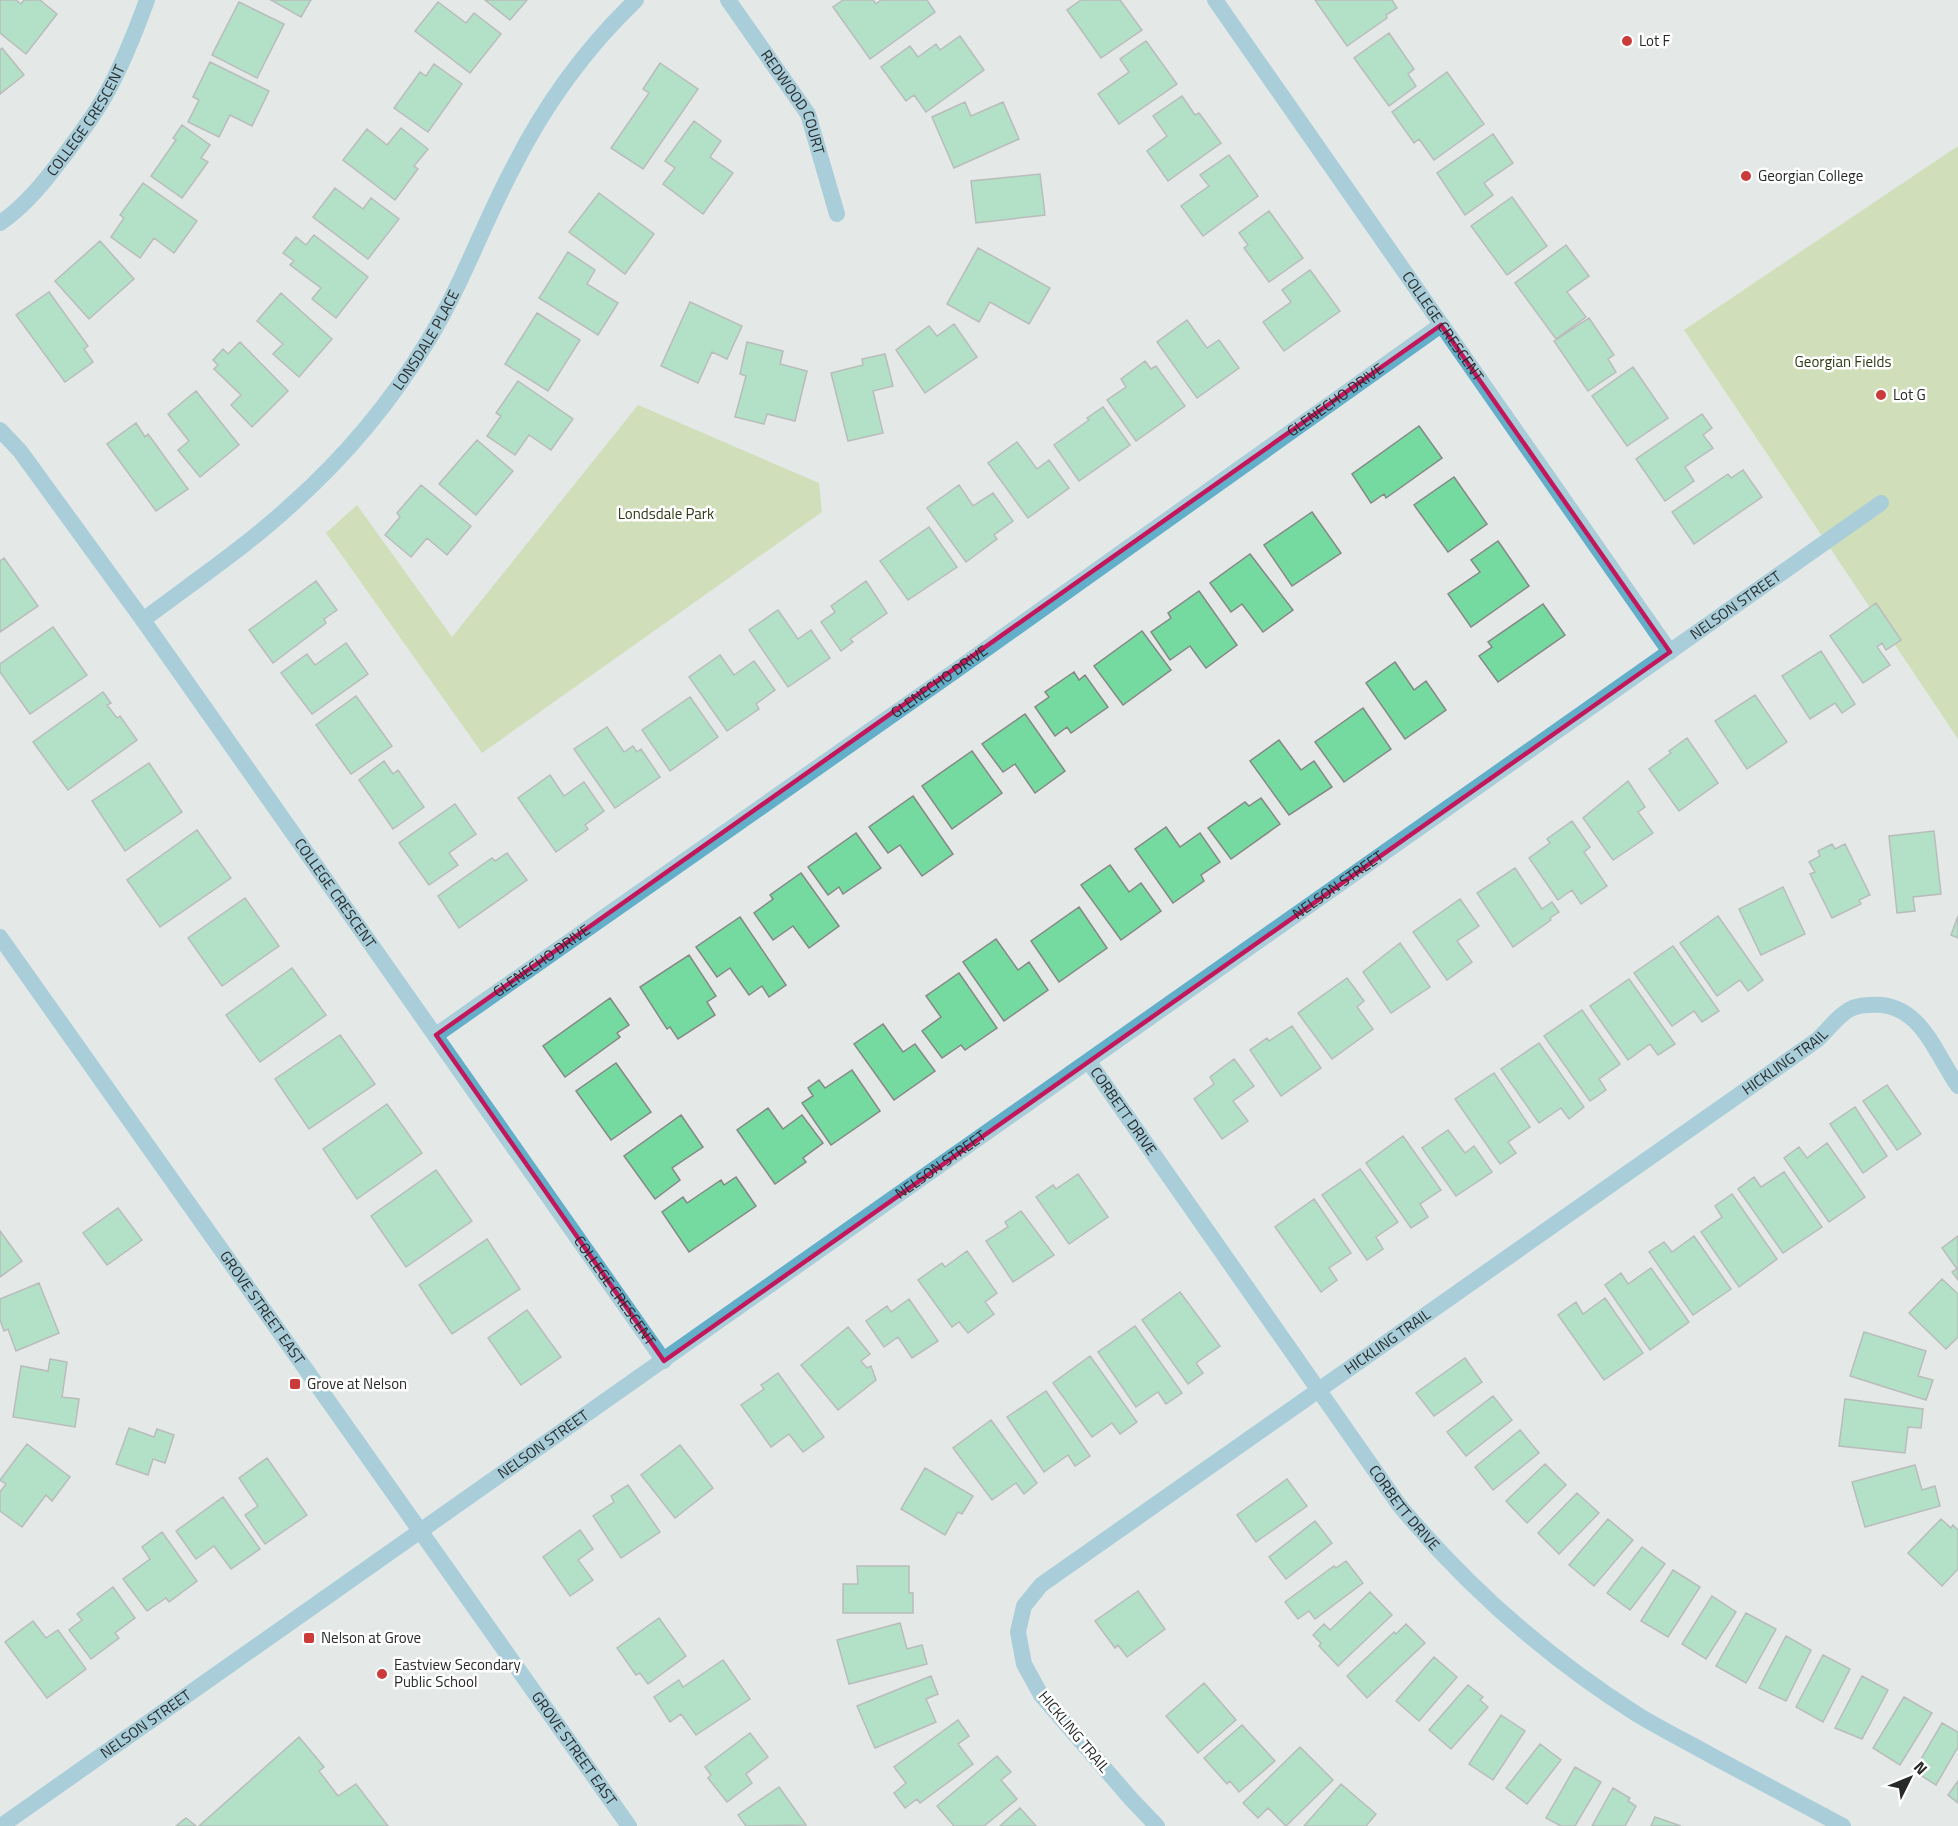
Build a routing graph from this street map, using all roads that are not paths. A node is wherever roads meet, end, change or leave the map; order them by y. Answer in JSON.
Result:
{"nodes":[{"id":1,"x":147,"y":0,"type":"edge"},
{"id":2,"x":636,"y":0,"type":"edge"},
{"id":3,"x":728,"y":0,"type":"edge"},
{"id":4,"x":1215,"y":0,"type":"edge"},
{"id":5,"x":837,"y":214,"type":"dead end"},
{"id":6,"x":0,"y":223,"type":"edge"},
{"id":7,"x":1441,"y":324,"type":"junction"},
{"id":8,"x":0,"y":430,"type":"edge"},
{"id":9,"x":1881,"y":503,"type":"dead end"},
{"id":10,"x":142,"y":620,"type":"junction"},
{"id":11,"x":1670,"y":652,"type":"junction"},
{"id":12,"x":0,"y":937,"type":"edge"},
{"id":13,"x":436,"y":1035,"type":"junction"},
{"id":14,"x":1089,"y":1062,"type":"junction"},
{"id":15,"x":1958,"y":1086,"type":"edge"},
{"id":16,"x":664,"y":1361,"type":"junction"},
{"id":17,"x":1320,"y":1390,"type":"junction"},
{"id":18,"x":420,"y":1530,"type":"junction"},
{"id":19,"x":2,"y":1826,"type":"edge"},
{"id":20,"x":629,"y":1826,"type":"edge"},
{"id":21,"x":1157,"y":1826,"type":"edge"},
{"id":22,"x":1843,"y":1826,"type":"edge"}],
"edges":[{"from":1,"to":6,"type":"street","name":"COLLEGE CRESCENT"},
{"from":2,"to":10,"type":"street","name":"LONSDALE PLACE"},
{"from":3,"to":5,"type":"street","name":"REDWOOD COURT"},
{"from":4,"to":7,"type":"street","name":"COLLEGE CRESCENT"},
{"from":7,"to":11,"type":"street","name":"COLLEGE CRESCENT"},
{"from":7,"to":13,"type":"street","name":"GLENECHO DRIVE"},
{"from":8,"to":10,"type":"street","name":"COLLEGE CRESCENT"},
{"from":9,"to":11,"type":"street","name":"NELSON STREET"},
{"from":10,"to":13,"type":"street","name":"COLLEGE CRESCENT"},
{"from":11,"to":14,"type":"street","name":"NELSON STREET"},
{"from":12,"to":18,"type":"street","name":"GROVE STREET EAST"},
{"from":13,"to":16,"type":"street","name":"COLLEGE CRESCENT"},
{"from":14,"to":16,"type":"street","name":"NELSON STREET"},
{"from":14,"to":17,"type":"street","name":"CORBETT DRIVE"},
{"from":15,"to":17,"type":"street","name":"HICKLING TRAIL"},
{"from":16,"to":18,"type":"street","name":"NELSON STREET"},
{"from":17,"to":21,"type":"street","name":"HICKLING TRAIL"},
{"from":17,"to":22,"type":"street","name":"CORBETT DRIVE"},
{"from":18,"to":19,"type":"street","name":"NELSON STREET"},
{"from":18,"to":20,"type":"street","name":"GROVE STREET EAST"}]}
